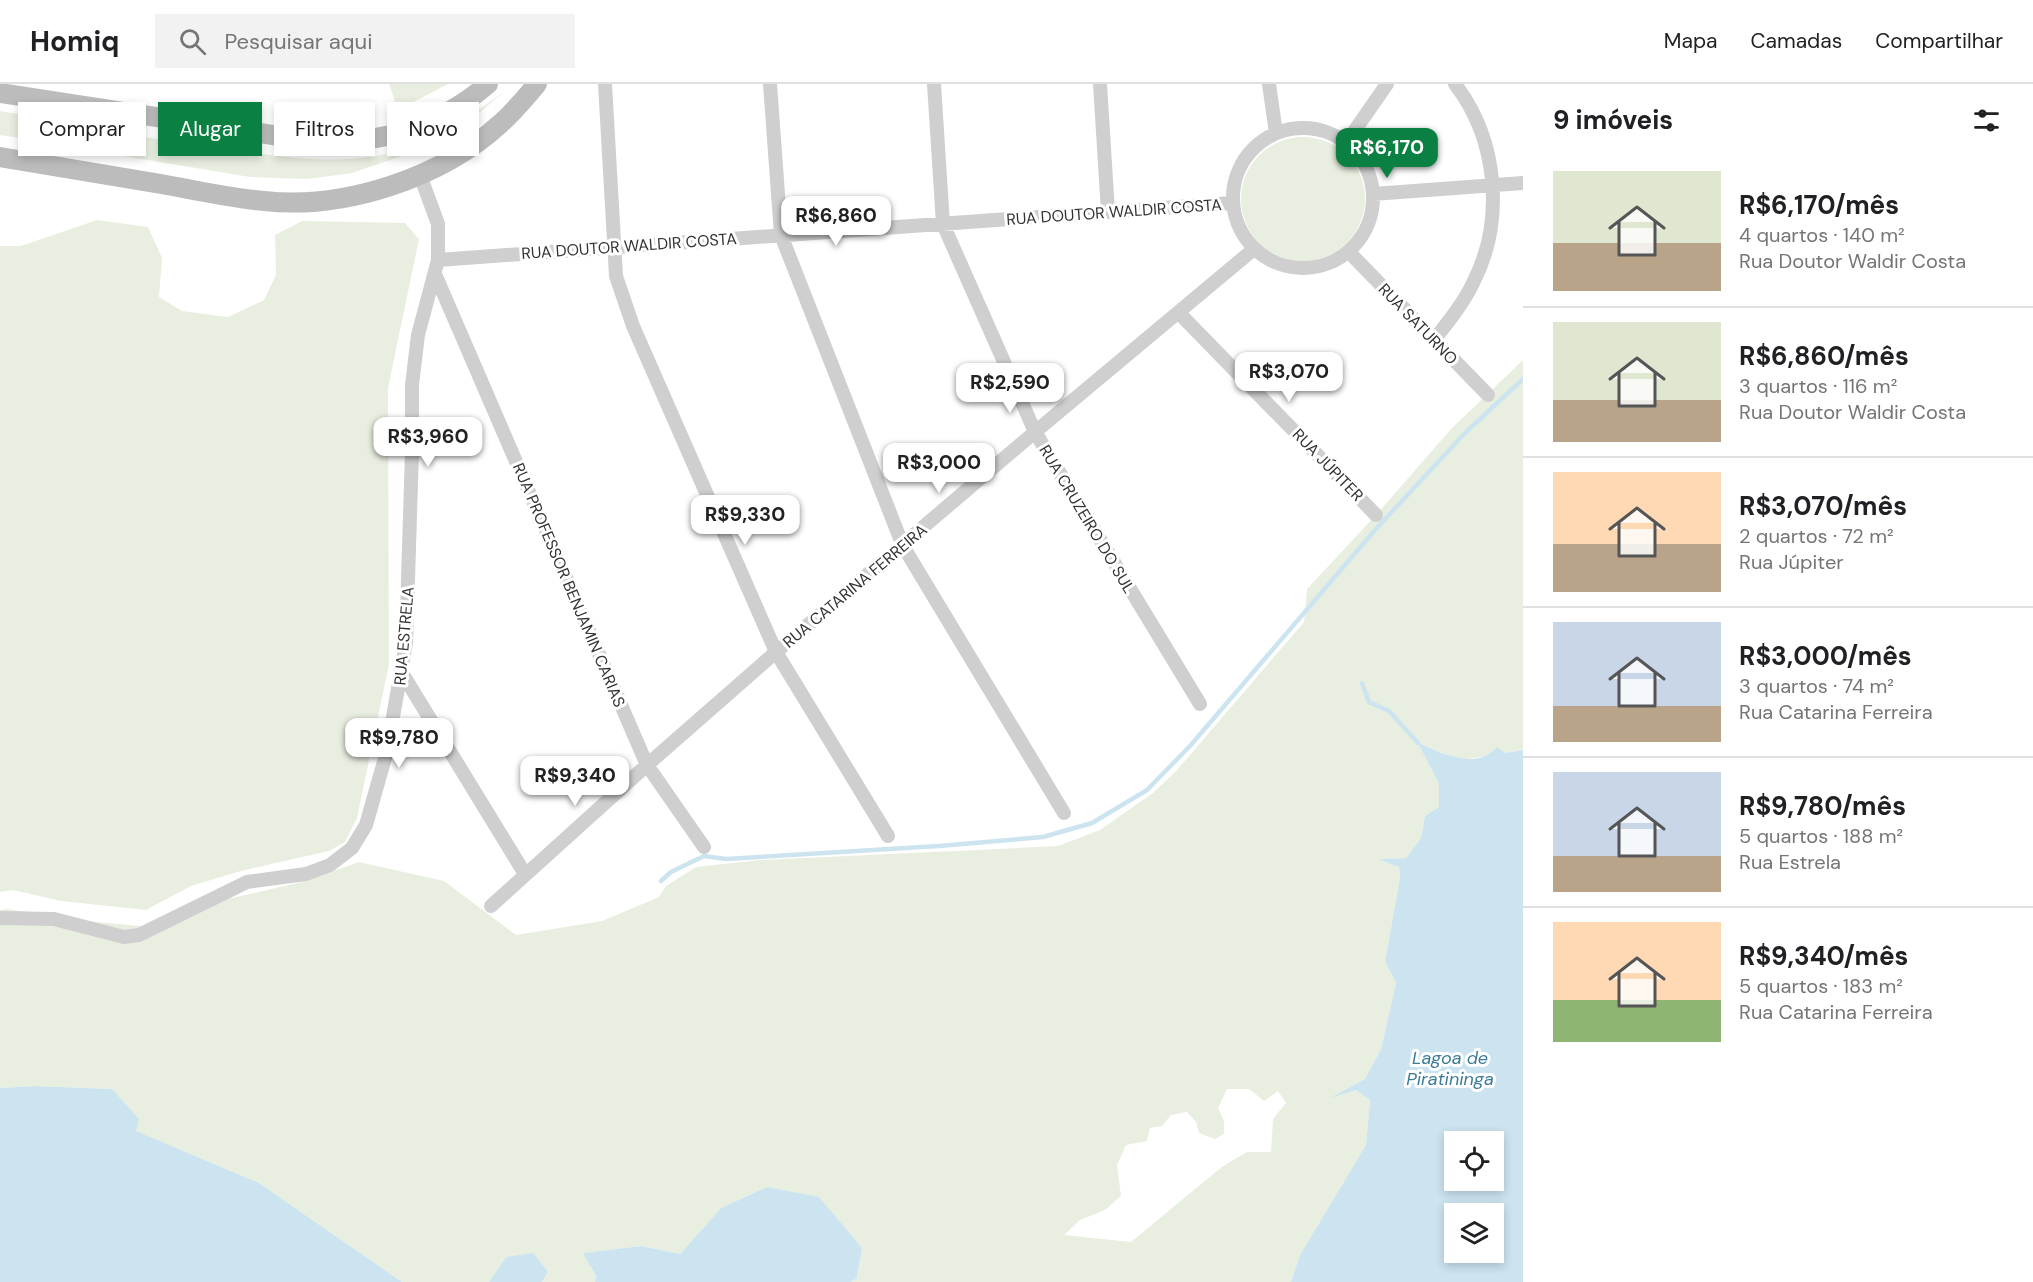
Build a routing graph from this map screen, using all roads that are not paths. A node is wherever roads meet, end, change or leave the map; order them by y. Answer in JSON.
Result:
{"nodes":[{"id":1,"x":488,"y":84,"type":"edge"},
{"id":2,"x":537,"y":84,"type":"edge"},
{"id":3,"x":770,"y":84,"type":"edge"},
{"id":4,"x":934,"y":84,"type":"edge"},
{"id":5,"x":1100,"y":84,"type":"edge"},
{"id":6,"x":1269,"y":84,"type":"edge"},
{"id":7,"x":1386,"y":84,"type":"edge"},
{"id":8,"x":1455,"y":84,"type":"edge"},
{"id":9,"x":605,"y":85,"type":"edge"},
{"id":10,"x":0,"y":93,"type":"edge"},
{"id":11,"x":1276,"y":133,"type":"junction"},
{"id":12,"x":1346,"y":143,"type":"junction"},
{"id":13,"x":0,"y":157,"type":"edge"},
{"id":14,"x":420,"y":175,"type":"junction"},
{"id":15,"x":1523,"y":183,"type":"edge"},
{"id":16,"x":1493,"y":185,"type":"junction"},
{"id":17,"x":1373,"y":194,"type":"junction"},
{"id":18,"x":1232,"y":203,"type":"junction"},
{"id":19,"x":1108,"y":212,"type":"junction"},
{"id":20,"x":943,"y":224,"type":"junction"},
{"id":21,"x":781,"y":235,"type":"junction"},
{"id":22,"x":614,"y":247,"type":"junction"},
{"id":23,"x":1254,"y":249,"type":"junction"},
{"id":24,"x":1348,"y":252,"type":"junction"},
{"id":25,"x":438,"y":260,"type":"junction"},
{"id":26,"x":435,"y":274,"type":"junction"},
{"id":27,"x":1179,"y":313,"type":"junction"},
{"id":28,"x":1434,"y":340,"type":"junction"},
{"id":29,"x":1488,"y":395,"type":"dead end"},
{"id":30,"x":1035,"y":432,"type":"junction"},
{"id":31,"x":1376,"y":515,"type":"dead end"},
{"id":32,"x":903,"y":546,"type":"junction"},
{"id":33,"x":776,"y":652,"type":"junction"},
{"id":34,"x":402,"y":673,"type":"junction"},
{"id":35,"x":1200,"y":704,"type":"dead end"},
{"id":36,"x":647,"y":765,"type":"junction"},
{"id":37,"x":1064,"y":813,"type":"dead end"},
{"id":38,"x":888,"y":836,"type":"dead end"},
{"id":39,"x":704,"y":847,"type":"dead end"},
{"id":40,"x":525,"y":874,"type":"junction"},
{"id":41,"x":490,"y":906,"type":"dead end"},
{"id":42,"x":0,"y":918,"type":"edge"}],
"edges":[{"from":1,"to":10,"type":"main road"},
{"from":2,"to":14,"type":"main road"},
{"from":3,"to":21,"type":"street"},
{"from":4,"to":20,"type":"street","name":"RUA CRUZEIRO DO SUL"},
{"from":5,"to":19,"type":"street"},
{"from":6,"to":11,"type":"street"},
{"from":7,"to":12,"type":"street"},
{"from":8,"to":16,"type":"street"},
{"from":9,"to":22,"type":"street"},
{"from":11,"to":12,"type":"street","name":"RUA DOUTOR WALDIR COSTA"},
{"from":11,"to":18,"type":"street","name":"RUA DOUTOR WALDIR COSTA"},
{"from":12,"to":17,"type":"street","name":"RUA DOUTOR WALDIR COSTA"},
{"from":13,"to":14,"type":"main road"},
{"from":14,"to":25,"type":"street"},
{"from":15,"to":16,"type":"street"},
{"from":16,"to":17,"type":"street"},
{"from":16,"to":28,"type":"street"},
{"from":17,"to":24,"type":"street","name":"RUA DOUTOR WALDIR COSTA"},
{"from":18,"to":19,"type":"street","name":"RUA DOUTOR WALDIR COSTA"},
{"from":18,"to":23,"type":"street","name":"RUA DOUTOR WALDIR COSTA"},
{"from":19,"to":20,"type":"street","name":"RUA DOUTOR WALDIR COSTA"},
{"from":20,"to":21,"type":"street","name":"RUA DOUTOR WALDIR COSTA"},
{"from":20,"to":30,"type":"street","name":"RUA CRUZEIRO DO SUL"},
{"from":21,"to":22,"type":"street","name":"RUA DOUTOR WALDIR COSTA"},
{"from":21,"to":32,"type":"street"},
{"from":22,"to":25,"type":"street","name":"RUA DOUTOR WALDIR COSTA"},
{"from":22,"to":33,"type":"street"},
{"from":23,"to":24,"type":"street","name":"RUA DOUTOR WALDIR COSTA"},
{"from":23,"to":27,"type":"street","name":"RUA CATARINA FERREIRA"},
{"from":24,"to":28,"type":"street","name":"RUA SATURNO"},
{"from":25,"to":26,"type":"street","name":"RUA ESTRELA"},
{"from":26,"to":34,"type":"street","name":"RUA ESTRELA"},
{"from":26,"to":36,"type":"street","name":"RUA PROFESSOR BENJAMIN CARIAS"},
{"from":27,"to":30,"type":"street","name":"RUA CATARINA FERREIRA"},
{"from":27,"to":31,"type":"street","name":"RUA JÚPITER"},
{"from":28,"to":29,"type":"street","name":"RUA SATURNO"},
{"from":30,"to":32,"type":"street","name":"RUA CATARINA FERREIRA"},
{"from":30,"to":35,"type":"street","name":"RUA CRUZEIRO DO SUL"},
{"from":32,"to":33,"type":"street","name":"RUA CATARINA FERREIRA"},
{"from":32,"to":37,"type":"street"},
{"from":33,"to":36,"type":"street","name":"RUA CATARINA FERREIRA"},
{"from":33,"to":38,"type":"street"},
{"from":34,"to":40,"type":"street"},
{"from":34,"to":42,"type":"street","name":"RUA ESTRELA"},
{"from":36,"to":39,"type":"street","name":"RUA PROFESSOR BENJAMIN CARIAS"},
{"from":36,"to":40,"type":"street","name":"RUA CATARINA FERREIRA"},
{"from":40,"to":41,"type":"street","name":"RUA CATARINA FERREIRA"}]}
